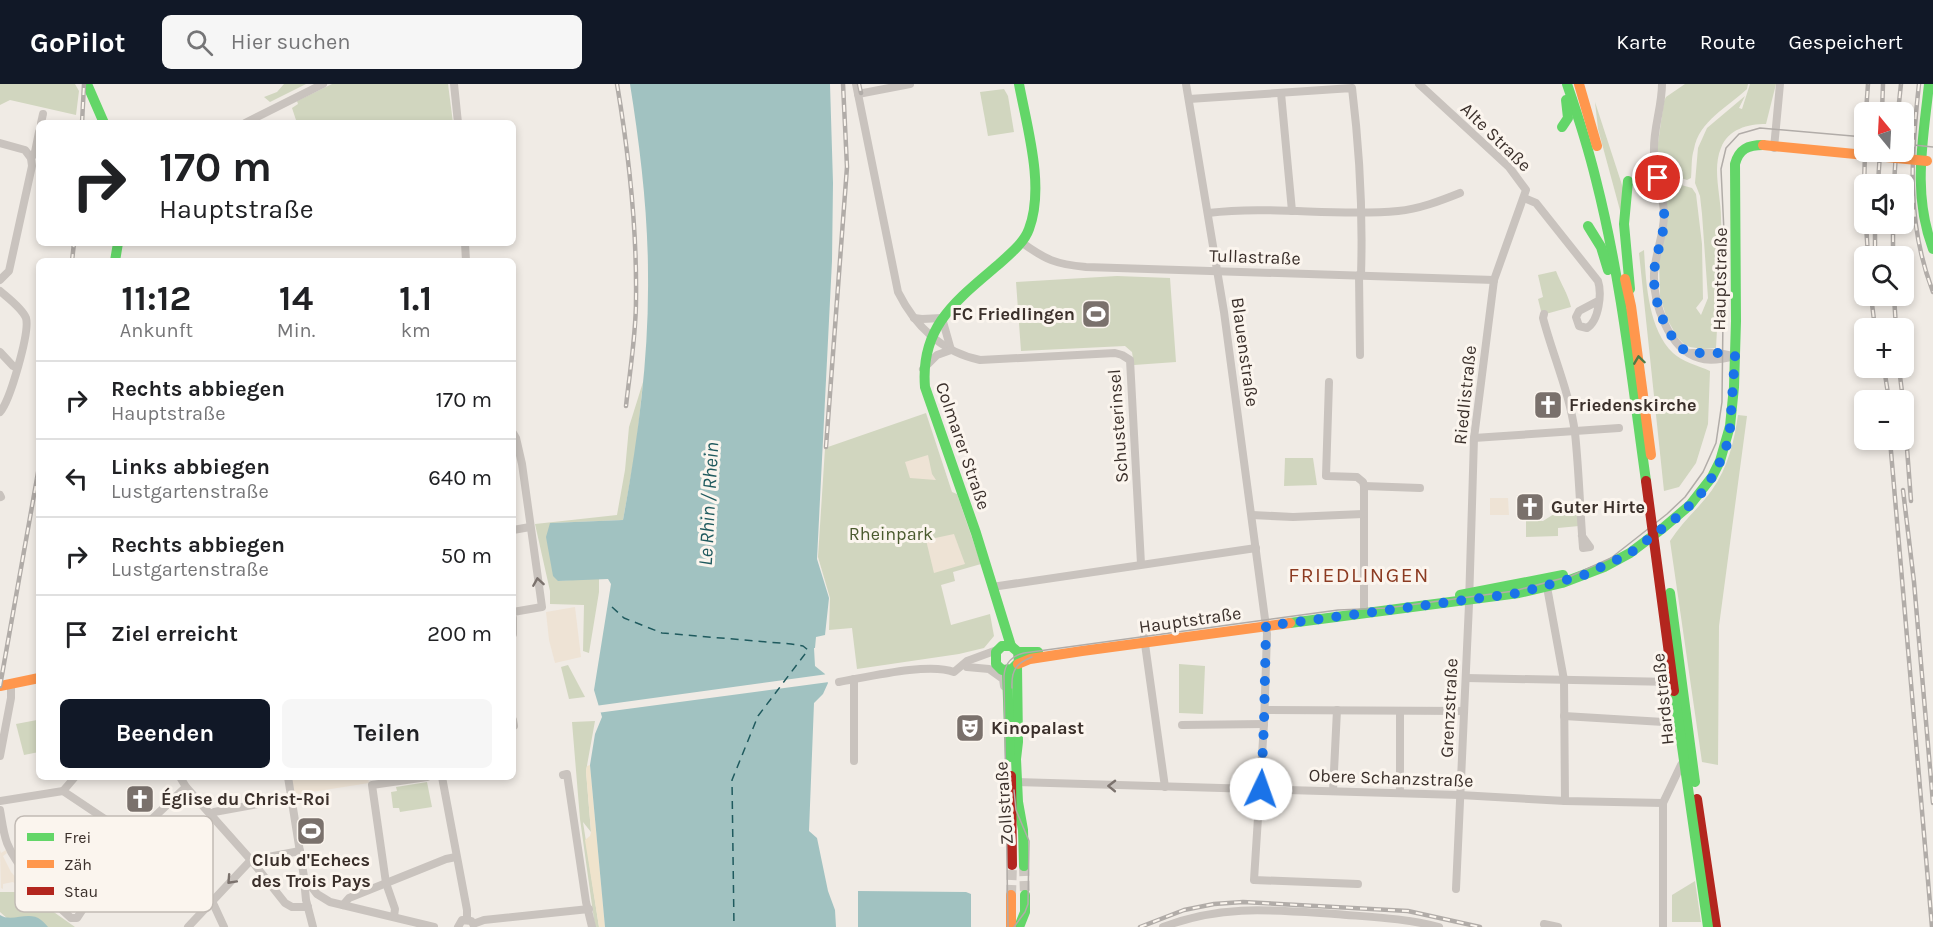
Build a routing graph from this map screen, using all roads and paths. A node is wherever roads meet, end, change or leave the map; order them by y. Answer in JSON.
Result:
{"nodes":[{"id":1,"x":87,"y":84,"type":"edge"},
{"id":2,"x":322,"y":84,"type":"edge"},
{"id":3,"x":454,"y":84,"type":"edge"},
{"id":4,"x":856,"y":84,"type":"edge"},
{"id":5,"x":910,"y":84,"type":"edge"},
{"id":6,"x":1019,"y":84,"type":"edge"},
{"id":7,"x":1186,"y":84,"type":"edge"},
{"id":8,"x":1419,"y":84,"type":"edge"},
{"id":9,"x":1561,"y":84,"type":"edge"},
{"id":10,"x":1567,"y":84,"type":"edge"},
{"id":11,"x":1574,"y":84,"type":"edge"},
{"id":12,"x":1580,"y":84,"type":"edge"},
{"id":13,"x":1585,"y":84,"type":"edge"},
{"id":14,"x":1662,"y":84,"type":"edge"},
{"id":15,"x":1780,"y":84,"type":"edge"},
{"id":16,"x":1929,"y":84,"type":"edge"},
{"id":17,"x":1281,"y":93,"type":"junction"},
{"id":18,"x":858,"y":94,"type":"junction"},
{"id":19,"x":1189,"y":99,"type":"junction"},
{"id":20,"x":43,"y":114,"type":"dead end"},
{"id":21,"x":42,"y":120,"type":"edge"},
{"id":22,"x":103,"y":120,"type":"edge"},
{"id":23,"x":251,"y":120,"type":"edge"},
{"id":24,"x":458,"y":120,"type":"edge"},
{"id":25,"x":1562,"y":127,"type":"dead end"},
{"id":26,"x":1592,"y":129,"type":"junction"},
{"id":27,"x":0,"y":143,"type":"edge"},
{"id":28,"x":36,"y":147,"type":"edge"},
{"id":29,"x":1768,"y":147,"type":"junction"},
{"id":30,"x":31,"y":158,"type":"junction"},
{"id":31,"x":1930,"y":161,"type":"edge"},
{"id":32,"x":1628,"y":181,"type":"dead end"},
{"id":33,"x":1460,"y":193,"type":"dead end"},
{"id":34,"x":1524,"y":198,"type":"junction"},
{"id":35,"x":1292,"y":211,"type":"junction"},
{"id":36,"x":1363,"y":212,"type":"junction"},
{"id":37,"x":1208,"y":213,"type":"junction"},
{"id":38,"x":1588,"y":225,"type":"dead end"},
{"id":39,"x":1931,"y":238,"type":"edge"},
{"id":40,"x":1021,"y":243,"type":"junction"},
{"id":41,"x":1933,"y":249,"type":"edge"},
{"id":42,"x":1218,"y":270,"type":"junction"},
{"id":43,"x":1360,"y":275,"type":"junction"},
{"id":44,"x":0,"y":280,"type":"edge"},
{"id":45,"x":1494,"y":280,"type":"junction"},
{"id":46,"x":0,"y":291,"type":"edge"},
{"id":47,"x":1598,"y":301,"type":"dead end"},
{"id":48,"x":1631,"y":306,"type":"junction"},
{"id":49,"x":1544,"y":315,"type":"dead end"},
{"id":50,"x":913,"y":317,"type":"junction"},
{"id":51,"x":942,"y":318,"type":"junction"},
{"id":52,"x":931,"y":335,"type":"junction"},
{"id":53,"x":1626,"y":342,"type":"junction"},
{"id":54,"x":951,"y":350,"type":"junction"},
{"id":55,"x":0,"y":352,"type":"edge"},
{"id":56,"x":1360,"y":355,"type":"dead end"},
{"id":57,"x":1735,"y":356,"type":"junction"},
{"id":58,"x":17,"y":368,"type":"junction"},
{"id":59,"x":922,"y":370,"type":"junction"},
{"id":60,"x":1329,"y":382,"type":"dead end"},
{"id":61,"x":0,"y":412,"type":"edge"},
{"id":62,"x":1619,"y":428,"type":"dead end"},
{"id":63,"x":1575,"y":432,"type":"junction"},
{"id":64,"x":516,"y":438,"type":"edge"},
{"id":65,"x":1474,"y":438,"type":"junction"},
{"id":66,"x":517,"y":464,"type":"edge"},
{"id":67,"x":1651,"y":482,"type":"junction"},
{"id":68,"x":1364,"y":486,"type":"junction"},
{"id":69,"x":1420,"y":488,"type":"dead end"},
{"id":70,"x":1363,"y":514,"type":"junction"},
{"id":71,"x":1252,"y":515,"type":"junction"},
{"id":72,"x":530,"y":527,"type":"junction"},
{"id":73,"x":516,"y":529,"type":"edge"},
{"id":74,"x":1582,"y":536,"type":"dead end"},
{"id":75,"x":1643,"y":542,"type":"junction"},
{"id":76,"x":1256,"y":548,"type":"junction"},
{"id":77,"x":1141,"y":564,"type":"junction"},
{"id":78,"x":992,"y":587,"type":"junction"},
{"id":79,"x":1548,"y":587,"type":"junction"},
{"id":80,"x":1469,"y":597,"type":"junction"},
{"id":81,"x":516,"y":611,"type":"edge"},
{"id":82,"x":1364,"y":611,"type":"junction"},
{"id":83,"x":1265,"y":623,"type":"junction"},
{"id":84,"x":1145,"y":640,"type":"junction"},
{"id":85,"x":1007,"y":649,"type":"junction"},
{"id":86,"x":996,"y":664,"type":"junction"},
{"id":87,"x":967,"y":667,"type":"junction"},
{"id":88,"x":1014,"y":667,"type":"junction"},
{"id":89,"x":956,"y":670,"type":"junction"},
{"id":90,"x":1466,"y":678,"type":"junction"},
{"id":91,"x":36,"y":679,"type":"edge"},
{"id":92,"x":854,"y":680,"type":"junction"},
{"id":93,"x":1564,"y":680,"type":"junction"},
{"id":94,"x":839,"y":682,"type":"dead end"},
{"id":95,"x":1678,"y":682,"type":"junction"},
{"id":96,"x":5,"y":685,"type":"edge"},
{"id":97,"x":1009,"y":698,"type":"junction"},
{"id":98,"x":1265,"y":710,"type":"junction"},
{"id":99,"x":1337,"y":710,"type":"junction"},
{"id":100,"x":1400,"y":711,"type":"junction"},
{"id":101,"x":1464,"y":711,"type":"junction"},
{"id":102,"x":1564,"y":716,"type":"junction"},
{"id":103,"x":1684,"y":723,"type":"junction"},
{"id":104,"x":1264,"y":724,"type":"junction"},
{"id":105,"x":1182,"y":725,"type":"dead end"},
{"id":106,"x":0,"y":756,"type":"edge"},
{"id":107,"x":854,"y":761,"type":"dead end"},
{"id":108,"x":563,"y":775,"type":"dead end"},
{"id":109,"x":72,"y":780,"type":"edge"},
{"id":110,"x":182,"y":780,"type":"edge"},
{"id":111,"x":288,"y":780,"type":"edge"},
{"id":112,"x":403,"y":780,"type":"edge"},
{"id":113,"x":443,"y":780,"type":"edge"},
{"id":114,"x":1014,"y":782,"type":"junction"},
{"id":115,"x":186,"y":787,"type":"junction"},
{"id":116,"x":1165,"y":787,"type":"junction"},
{"id":117,"x":1261,"y":789,"type":"junction"},
{"id":118,"x":63,"y":791,"type":"junction"},
{"id":119,"x":1333,"y":791,"type":"junction"},
{"id":120,"x":1400,"y":793,"type":"junction"},
{"id":121,"x":1460,"y":795,"type":"junction"},
{"id":122,"x":291,"y":798,"type":"junction"},
{"id":123,"x":0,"y":801,"type":"edge"},
{"id":124,"x":1565,"y":801,"type":"junction"},
{"id":125,"x":1663,"y":803,"type":"junction"},
{"id":126,"x":0,"y":810,"type":"edge"},
{"id":127,"x":210,"y":814,"type":"joint"},
{"id":128,"x":101,"y":816,"type":"edge"},
{"id":129,"x":155,"y":816,"type":"edge"},
{"id":130,"x":213,"y":817,"type":"edge"},
{"id":131,"x":300,"y":850,"type":"junction"},
{"id":132,"x":15,"y":857,"type":"edge"},
{"id":133,"x":456,"y":858,"type":"junction"},
{"id":134,"x":251,"y":860,"type":"junction"},
{"id":135,"x":1012,"y":865,"type":"tunnel mouth"},
{"id":136,"x":1024,"y":866,"type":"tunnel mouth"},
{"id":137,"x":304,"y":876,"type":"junction"},
{"id":138,"x":386,"y":883,"type":"junction"},
{"id":139,"x":1358,"y":884,"type":"dead end"},
{"id":140,"x":1456,"y":889,"type":"dead end"},
{"id":141,"x":317,"y":894,"type":"junction"},
{"id":142,"x":1011,"y":895,"type":"tunnel mouth"},
{"id":143,"x":1025,"y":895,"type":"tunnel mouth"},
{"id":144,"x":213,"y":900,"type":"edge"},
{"id":145,"x":213,"y":903,"type":"edge"},
{"id":146,"x":343,"y":905,"type":"junction"},
{"id":147,"x":308,"y":907,"type":"junction"},
{"id":148,"x":589,"y":909,"type":"junction"},
{"id":149,"x":64,"y":912,"type":"edge"},
{"id":150,"x":80,"y":912,"type":"edge"},
{"id":151,"x":202,"y":912,"type":"edge"},
{"id":152,"x":394,"y":916,"type":"junction"},
{"id":153,"x":471,"y":923,"type":"edge"},
{"id":154,"x":1544,"y":924,"type":"dead end"},
{"id":155,"x":1165,"y":926,"type":"edge"},
{"id":156,"x":188,"y":927,"type":"edge"},
{"id":157,"x":224,"y":927,"type":"edge"},
{"id":158,"x":313,"y":927,"type":"edge"},
{"id":159,"x":434,"y":927,"type":"edge"},
{"id":160,"x":458,"y":927,"type":"edge"},
{"id":161,"x":592,"y":927,"type":"edge"},
{"id":162,"x":1011,"y":927,"type":"edge"},
{"id":163,"x":1019,"y":927,"type":"edge"},
{"id":164,"x":1439,"y":927,"type":"edge"},
{"id":165,"x":1558,"y":927,"type":"edge"},
{"id":166,"x":1664,"y":927,"type":"edge"},
{"id":167,"x":1708,"y":927,"type":"edge"},
{"id":168,"x":1716,"y":927,"type":"edge"}],
"edges":[{"from":1,"to":22,"type":"main road"},
{"from":2,"to":23,"type":"street"},
{"from":3,"to":24,"type":"street"},
{"from":4,"to":18,"type":"street","name":"Schusterinsel"},
{"from":5,"to":18,"type":"street"},
{"from":6,"to":40,"type":"main road","name":"Colmarer Straße"},
{"from":7,"to":19,"type":"street","name":"Blauenstraße"},
{"from":8,"to":34,"type":"street","name":"Alte Straße"},
{"from":9,"to":25,"type":"main road"},
{"from":10,"to":53,"type":"main road"},
{"from":11,"to":26,"type":"main road"},
{"from":12,"to":26,"type":"main road"},
{"from":13,"to":26,"type":"main road"},
{"from":14,"to":57,"type":"street"},
{"from":15,"to":29,"type":"street"},
{"from":16,"to":39,"type":"main road"},
{"from":17,"to":19,"type":"street"},
{"from":17,"to":35,"type":"street"},
{"from":17,"to":36,"type":"street"},
{"from":18,"to":50,"type":"street","name":"Schusterinsel"},
{"from":19,"to":37,"type":"street","name":"Blauenstraße"},
{"from":20,"to":21,"type":"street"},
{"from":26,"to":48,"type":"main road"},
{"from":27,"to":30,"type":"street"},
{"from":28,"to":30,"type":"street"},
{"from":29,"to":31,"type":"main road","bridge":true},
{"from":29,"to":57,"type":"main road","name":"Hauptstraße"},
{"from":30,"to":44,"type":"street"},
{"from":32,"to":48,"type":"main road"},
{"from":33,"to":36,"type":"street"},
{"from":34,"to":45,"type":"street","name":"Riedlistraße"},
{"from":34,"to":47,"type":"street","name":"Alte Straße"},
{"from":35,"to":36,"type":"street"},
{"from":35,"to":37,"type":"street"},
{"from":36,"to":43,"type":"street"},
{"from":37,"to":42,"type":"street","name":"Blauenstraße"},
{"from":38,"to":53,"type":"main road"},
{"from":39,"to":41,"type":"main road"},
{"from":40,"to":42,"type":"street","name":"Tullastraße"},
{"from":40,"to":51,"type":"main road","name":"Colmarer Straße"},
{"from":42,"to":43,"type":"street","name":"Tullastraße"},
{"from":42,"to":71,"type":"street","name":"Blauenstraße"},
{"from":43,"to":45,"type":"street","name":"Tullastraße"},
{"from":43,"to":56,"type":"street"},
{"from":45,"to":65,"type":"street","name":"Riedlistraße"},
{"from":46,"to":58,"type":"street"},
{"from":67,"to":48,"type":"main road","one_way":true},
{"from":49,"to":63,"type":"street"},
{"from":50,"to":51,"type":"street"},
{"from":50,"to":52,"type":"street","name":"Schusterinsel"},
{"from":51,"to":52,"type":"main road","name":"Colmarer Straße"},
{"from":51,"to":54,"type":"street"},
{"from":52,"to":54,"type":"street","name":"Schusterinsel"},
{"from":52,"to":59,"type":"main road","name":"Colmarer Straße"},
{"from":53,"to":67,"type":"main road"},
{"from":54,"to":59,"type":"street"},
{"from":54,"to":77,"type":"street","name":"Schusterinsel"},
{"from":55,"to":58,"type":"street"},
{"from":57,"to":75,"type":"main road","name":"Hauptstraße"},
{"from":58,"to":61,"type":"street"},
{"from":59,"to":78,"type":"main road","name":"Colmarer Straße"},
{"from":60,"to":68,"type":"street"},
{"from":62,"to":63,"type":"street"},
{"from":63,"to":65,"type":"street"},
{"from":63,"to":74,"type":"street"},
{"from":64,"to":66,"type":"street"},
{"from":65,"to":80,"type":"street","name":"Riedlistraße"},
{"from":66,"to":72,"type":"street"},
{"from":67,"to":167,"type":"main road","bridge":true},
{"from":67,"to":168,"type":"main road","bridge":true},
{"from":68,"to":69,"type":"street"},
{"from":68,"to":70,"type":"street"},
{"from":70,"to":71,"type":"street"},
{"from":70,"to":82,"type":"street"},
{"from":71,"to":76,"type":"street","name":"Blauenstraße"},
{"from":72,"to":73,"type":"street"},
{"from":81,"to":72,"type":"street","one_way":true},
{"from":75,"to":79,"type":"main road","name":"Hauptstraße"},
{"from":75,"to":80,"type":"main road","name":"Hauptstraße"},
{"from":75,"to":95,"type":"street","name":"Hardstraße"},
{"from":76,"to":77,"type":"street"},
{"from":76,"to":83,"type":"street","name":"Blauenstraße"},
{"from":77,"to":78,"type":"street"},
{"from":78,"to":85,"type":"main road","name":"Colmarer Straße"},
{"from":79,"to":80,"type":"main road","name":"Hauptstraße"},
{"from":79,"to":93,"type":"street"},
{"from":80,"to":82,"type":"main road","name":"Hauptstraße"},
{"from":80,"to":90,"type":"street","name":"Grenzstraße"},
{"from":82,"to":83,"type":"main road","name":"Hauptstraße"},
{"from":83,"to":84,"type":"main road","name":"Hauptstraße"},
{"from":83,"to":98,"type":"street","name":"Blauenstraße"},
{"from":84,"to":85,"type":"main road","name":"Hauptstraße"},
{"from":84,"to":88,"type":"main road","name":"Hauptstraße"},
{"from":84,"to":116,"type":"street"},
{"from":85,"to":86,"type":"main road"},
{"from":85,"to":88,"type":"main road"},
{"from":85,"to":89,"type":"street","name":"Hauptstraße"},
{"from":86,"to":87,"type":"street"},
{"from":86,"to":88,"type":"main road"},
{"from":87,"to":89,"type":"street"},
{"from":87,"to":97,"type":"street"},
{"from":88,"to":97,"type":"main road","name":"Zollstraße"},
{"from":88,"to":114,"type":"main road","name":"Zollstraße"},
{"from":89,"to":92,"type":"street"},
{"from":90,"to":93,"type":"street"},
{"from":90,"to":101,"type":"street","name":"Grenzstraße"},
{"from":91,"to":96,"type":"main road"},
{"from":92,"to":94,"type":"street"},
{"from":92,"to":107,"type":"street"},
{"from":93,"to":95,"type":"street"},
{"from":93,"to":102,"type":"street"},
{"from":95,"to":103,"type":"street","name":"Hardstraße"},
{"from":96,"to":106,"type":"street"},
{"from":97,"to":114,"type":"main road","name":"Zollstraße"},
{"from":98,"to":99,"type":"street"},
{"from":98,"to":104,"type":"street","name":"Blauenstraße"},
{"from":99,"to":100,"type":"street"},
{"from":99,"to":119,"type":"street"},
{"from":100,"to":101,"type":"street"},
{"from":100,"to":120,"type":"street"},
{"from":101,"to":121,"type":"street","name":"Grenzstraße"},
{"from":102,"to":103,"type":"street"},
{"from":102,"to":124,"type":"street"},
{"from":103,"to":125,"type":"street","name":"Hardstraße"},
{"from":104,"to":105,"type":"street"},
{"from":104,"to":117,"type":"street","name":"Blauenstraße"},
{"from":108,"to":148,"type":"street"},
{"from":109,"to":118,"type":"street"},
{"from":110,"to":115,"type":"street"},
{"from":111,"to":122,"type":"street"},
{"from":112,"to":138,"type":"street"},
{"from":113,"to":133,"type":"street"},
{"from":116,"to":114,"type":"street","name":"Obere Schanzstraße","one_way":true},
{"from":114,"to":135,"type":"main road","name":"Zollstraße"},
{"from":114,"to":136,"type":"main road","name":"Zollstraße"},
{"from":115,"to":127,"type":"street"},
{"from":115,"to":129,"type":"street"},
{"from":116,"to":117,"type":"street","name":"Obere Schanzstraße"},
{"from":117,"to":119,"type":"street","name":"Obere Schanzstraße"},
{"from":117,"to":139,"type":"street","name":"Blauenstraße"},
{"from":118,"to":123,"type":"street"},
{"from":118,"to":128,"type":"street"},
{"from":119,"to":120,"type":"street","name":"Obere Schanzstraße"},
{"from":120,"to":121,"type":"street","name":"Obere Schanzstraße"},
{"from":121,"to":124,"type":"street","name":"Obere Schanzstraße"},
{"from":121,"to":140,"type":"street","name":"Grenzstraße"},
{"from":122,"to":127,"type":"street"},
{"from":122,"to":131,"type":"street"},
{"from":124,"to":125,"type":"street","name":"Obere Schanzstraße"},
{"from":125,"to":166,"type":"street","name":"Hardstraße"},
{"from":126,"to":132,"type":"street"},
{"from":130,"to":134,"type":"street"},
{"from":131,"to":134,"type":"street"},
{"from":131,"to":137,"type":"street"},
{"from":133,"to":138,"type":"street"},
{"from":133,"to":153,"type":"street"},
{"from":134,"to":144,"type":"street","one_way":true},
{"from":134,"to":147,"type":"street"},
{"from":137,"to":141,"type":"street"},
{"from":137,"to":147,"type":"street"},
{"from":138,"to":146,"type":"street"},
{"from":138,"to":152,"type":"street"},
{"from":141,"to":146,"type":"street"},
{"from":141,"to":147,"type":"street"},
{"from":142,"to":162,"type":"main road"},
{"from":143,"to":163,"type":"main road"},
{"from":145,"to":157,"type":"street"},
{"from":146,"to":152,"type":"street"},
{"from":147,"to":158,"type":"street"},
{"from":148,"to":153,"type":"street"},
{"from":148,"to":161,"type":"street"},
{"from":149,"to":150,"type":"street"},
{"from":151,"to":156,"type":"street"},
{"from":152,"to":159,"type":"street"},
{"from":153,"to":160,"type":"street"},
{"from":154,"to":165,"type":"street"},
{"from":155,"to":164,"type":"street"}]}
